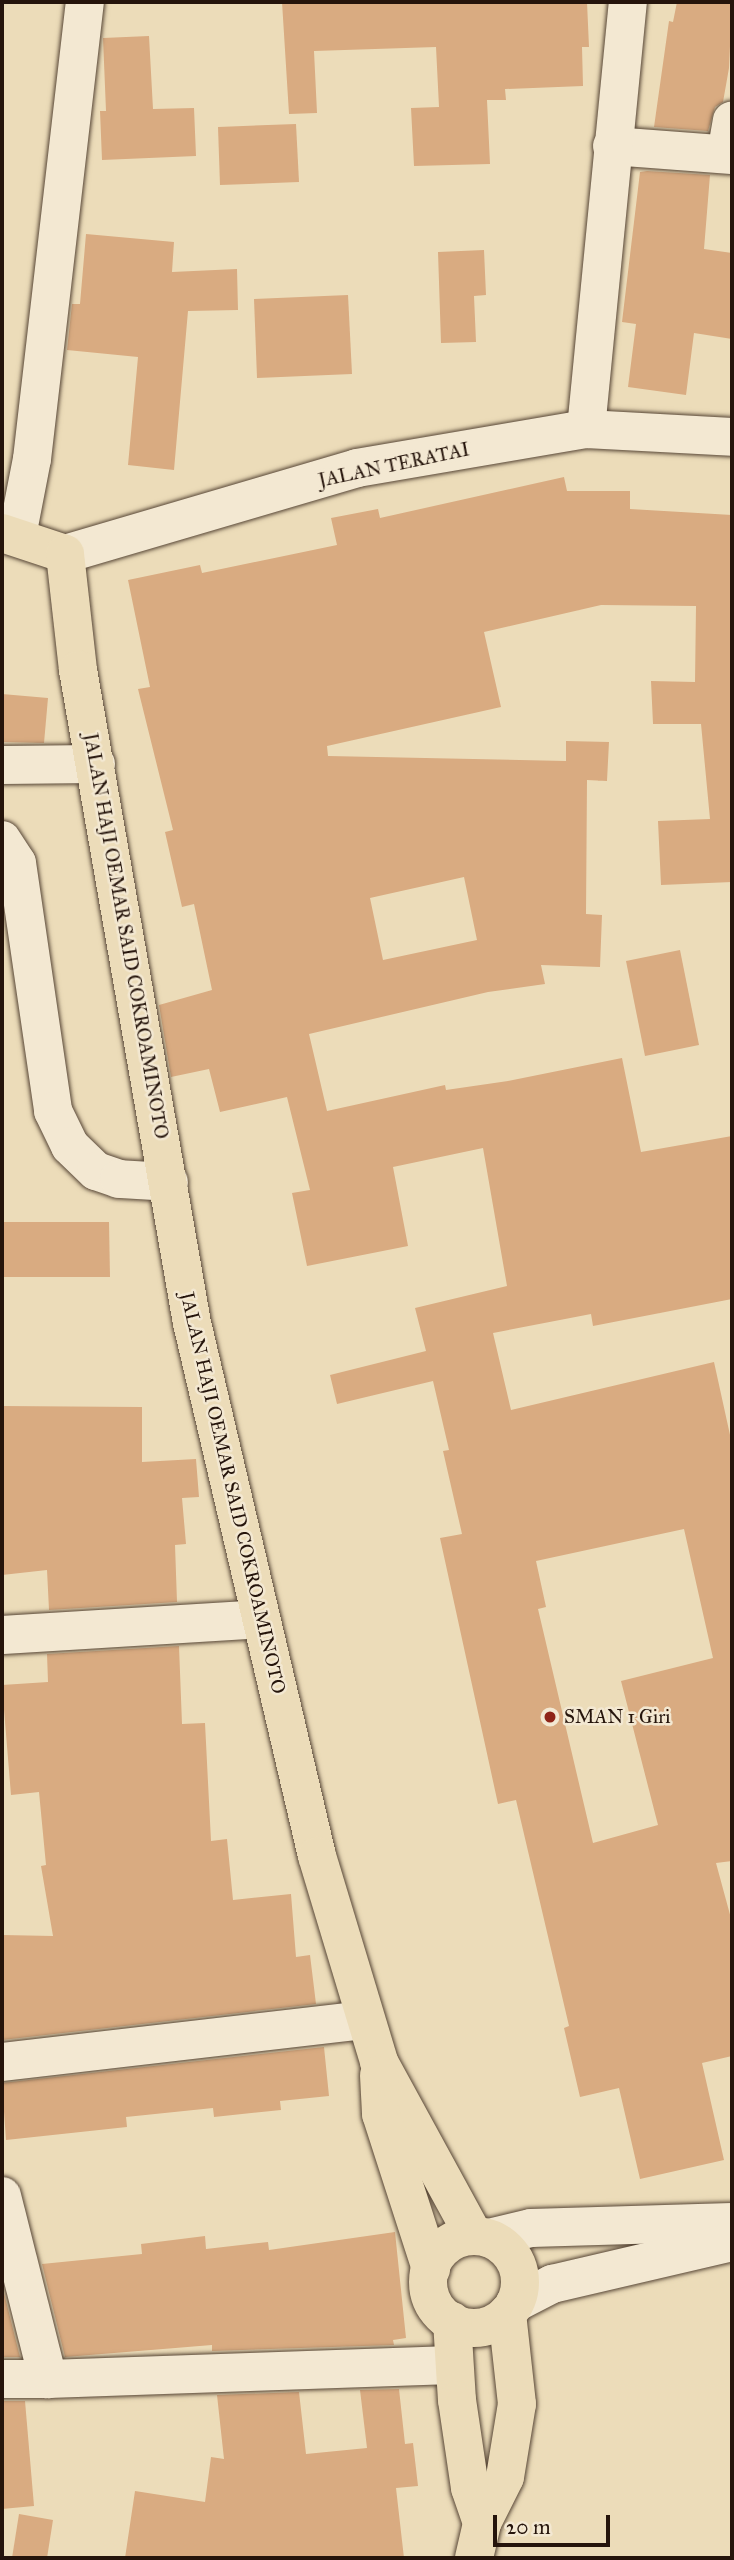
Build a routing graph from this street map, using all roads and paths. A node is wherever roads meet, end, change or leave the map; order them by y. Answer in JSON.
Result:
{"nodes":[{"id":1,"x":85,"y":2,"type":"edge"},
{"id":2,"x":628,"y":2,"type":"edge"},
{"id":3,"x":730,"y":143,"type":"edge"},
{"id":4,"x":612,"y":146,"type":"junction"},
{"id":5,"x":586,"y":429,"type":"junction"},
{"id":6,"x":732,"y":437,"type":"edge"},
{"id":7,"x":9,"y":535,"type":"edge"},
{"id":8,"x":65,"y":554,"type":"junction"},
{"id":9,"x":96,"y":764,"type":"junction"},
{"id":10,"x":2,"y":765,"type":"edge"},
{"id":11,"x":2,"y":841,"type":"edge"},
{"id":12,"x":169,"y":1182,"type":"junction"},
{"id":13,"x":261,"y":1619,"type":"junction"},
{"id":14,"x":2,"y":1635,"type":"edge"},
{"id":15,"x":364,"y":2020,"type":"junction"},
{"id":16,"x":2,"y":2062,"type":"edge"},
{"id":17,"x":380,"y":2062,"type":"junction"},
{"id":18,"x":2,"y":2196,"type":"edge"},
{"id":19,"x":732,"y":2221,"type":"edge"},
{"id":20,"x":482,"y":2237,"type":"junction"},
{"id":21,"x":732,"y":2242,"type":"edge"},
{"id":22,"x":431,"y":2269,"type":"junction"},
{"id":23,"x":511,"y":2308,"type":"junction"},
{"id":24,"x":452,"y":2321,"type":"junction"},
{"id":25,"x":452,"y":2365,"type":"junction"},
{"id":26,"x":2,"y":2379,"type":"edge"},
{"id":27,"x":48,"y":2379,"type":"junction"},
{"id":28,"x":478,"y":2541,"type":"edge"}],
"edges":[{"from":1,"to":7,"type":"street"},
{"from":2,"to":4,"type":"street"},
{"from":3,"to":4,"type":"street"},
{"from":4,"to":5,"type":"street"},
{"from":5,"to":6,"type":"street","name":"JALAN TERATAI"},
{"from":5,"to":8,"type":"street","name":"JALAN TERATAI"},
{"from":7,"to":8,"type":"main road"},
{"from":8,"to":9,"type":"main road","name":"JALAN HAJI OEMAR SAID COKROAMINOTO"},
{"from":9,"to":10,"type":"street"},
{"from":9,"to":12,"type":"main road","name":"JALAN HAJI OEMAR SAID COKROAMINOTO"},
{"from":11,"to":12,"type":"street"},
{"from":12,"to":13,"type":"main road","name":"JALAN HAJI OEMAR SAID COKROAMINOTO"},
{"from":13,"to":14,"type":"street"},
{"from":13,"to":15,"type":"main road","name":"JALAN HAJI OEMAR SAID COKROAMINOTO"},
{"from":15,"to":16,"type":"street"},
{"from":15,"to":17,"type":"main road","name":"JALAN HAJI OEMAR SAID COKROAMINOTO"},
{"from":17,"to":20,"type":"main road","name":"JALAN HAJI OEMAR SAID COKROAMINOTO"},
{"from":17,"to":22,"type":"main road"},
{"from":18,"to":27,"type":"street"},
{"from":19,"to":20,"type":"street"},
{"from":20,"to":22,"type":"main road"},
{"from":20,"to":23,"type":"main road"},
{"from":21,"to":23,"type":"street"},
{"from":22,"to":24,"type":"main road"},
{"from":23,"to":24,"type":"main road"},
{"from":23,"to":28,"type":"main road"},
{"from":24,"to":25,"type":"main road"},
{"from":25,"to":27,"type":"street"},
{"from":25,"to":28,"type":"main road"},
{"from":26,"to":27,"type":"street"}]}
